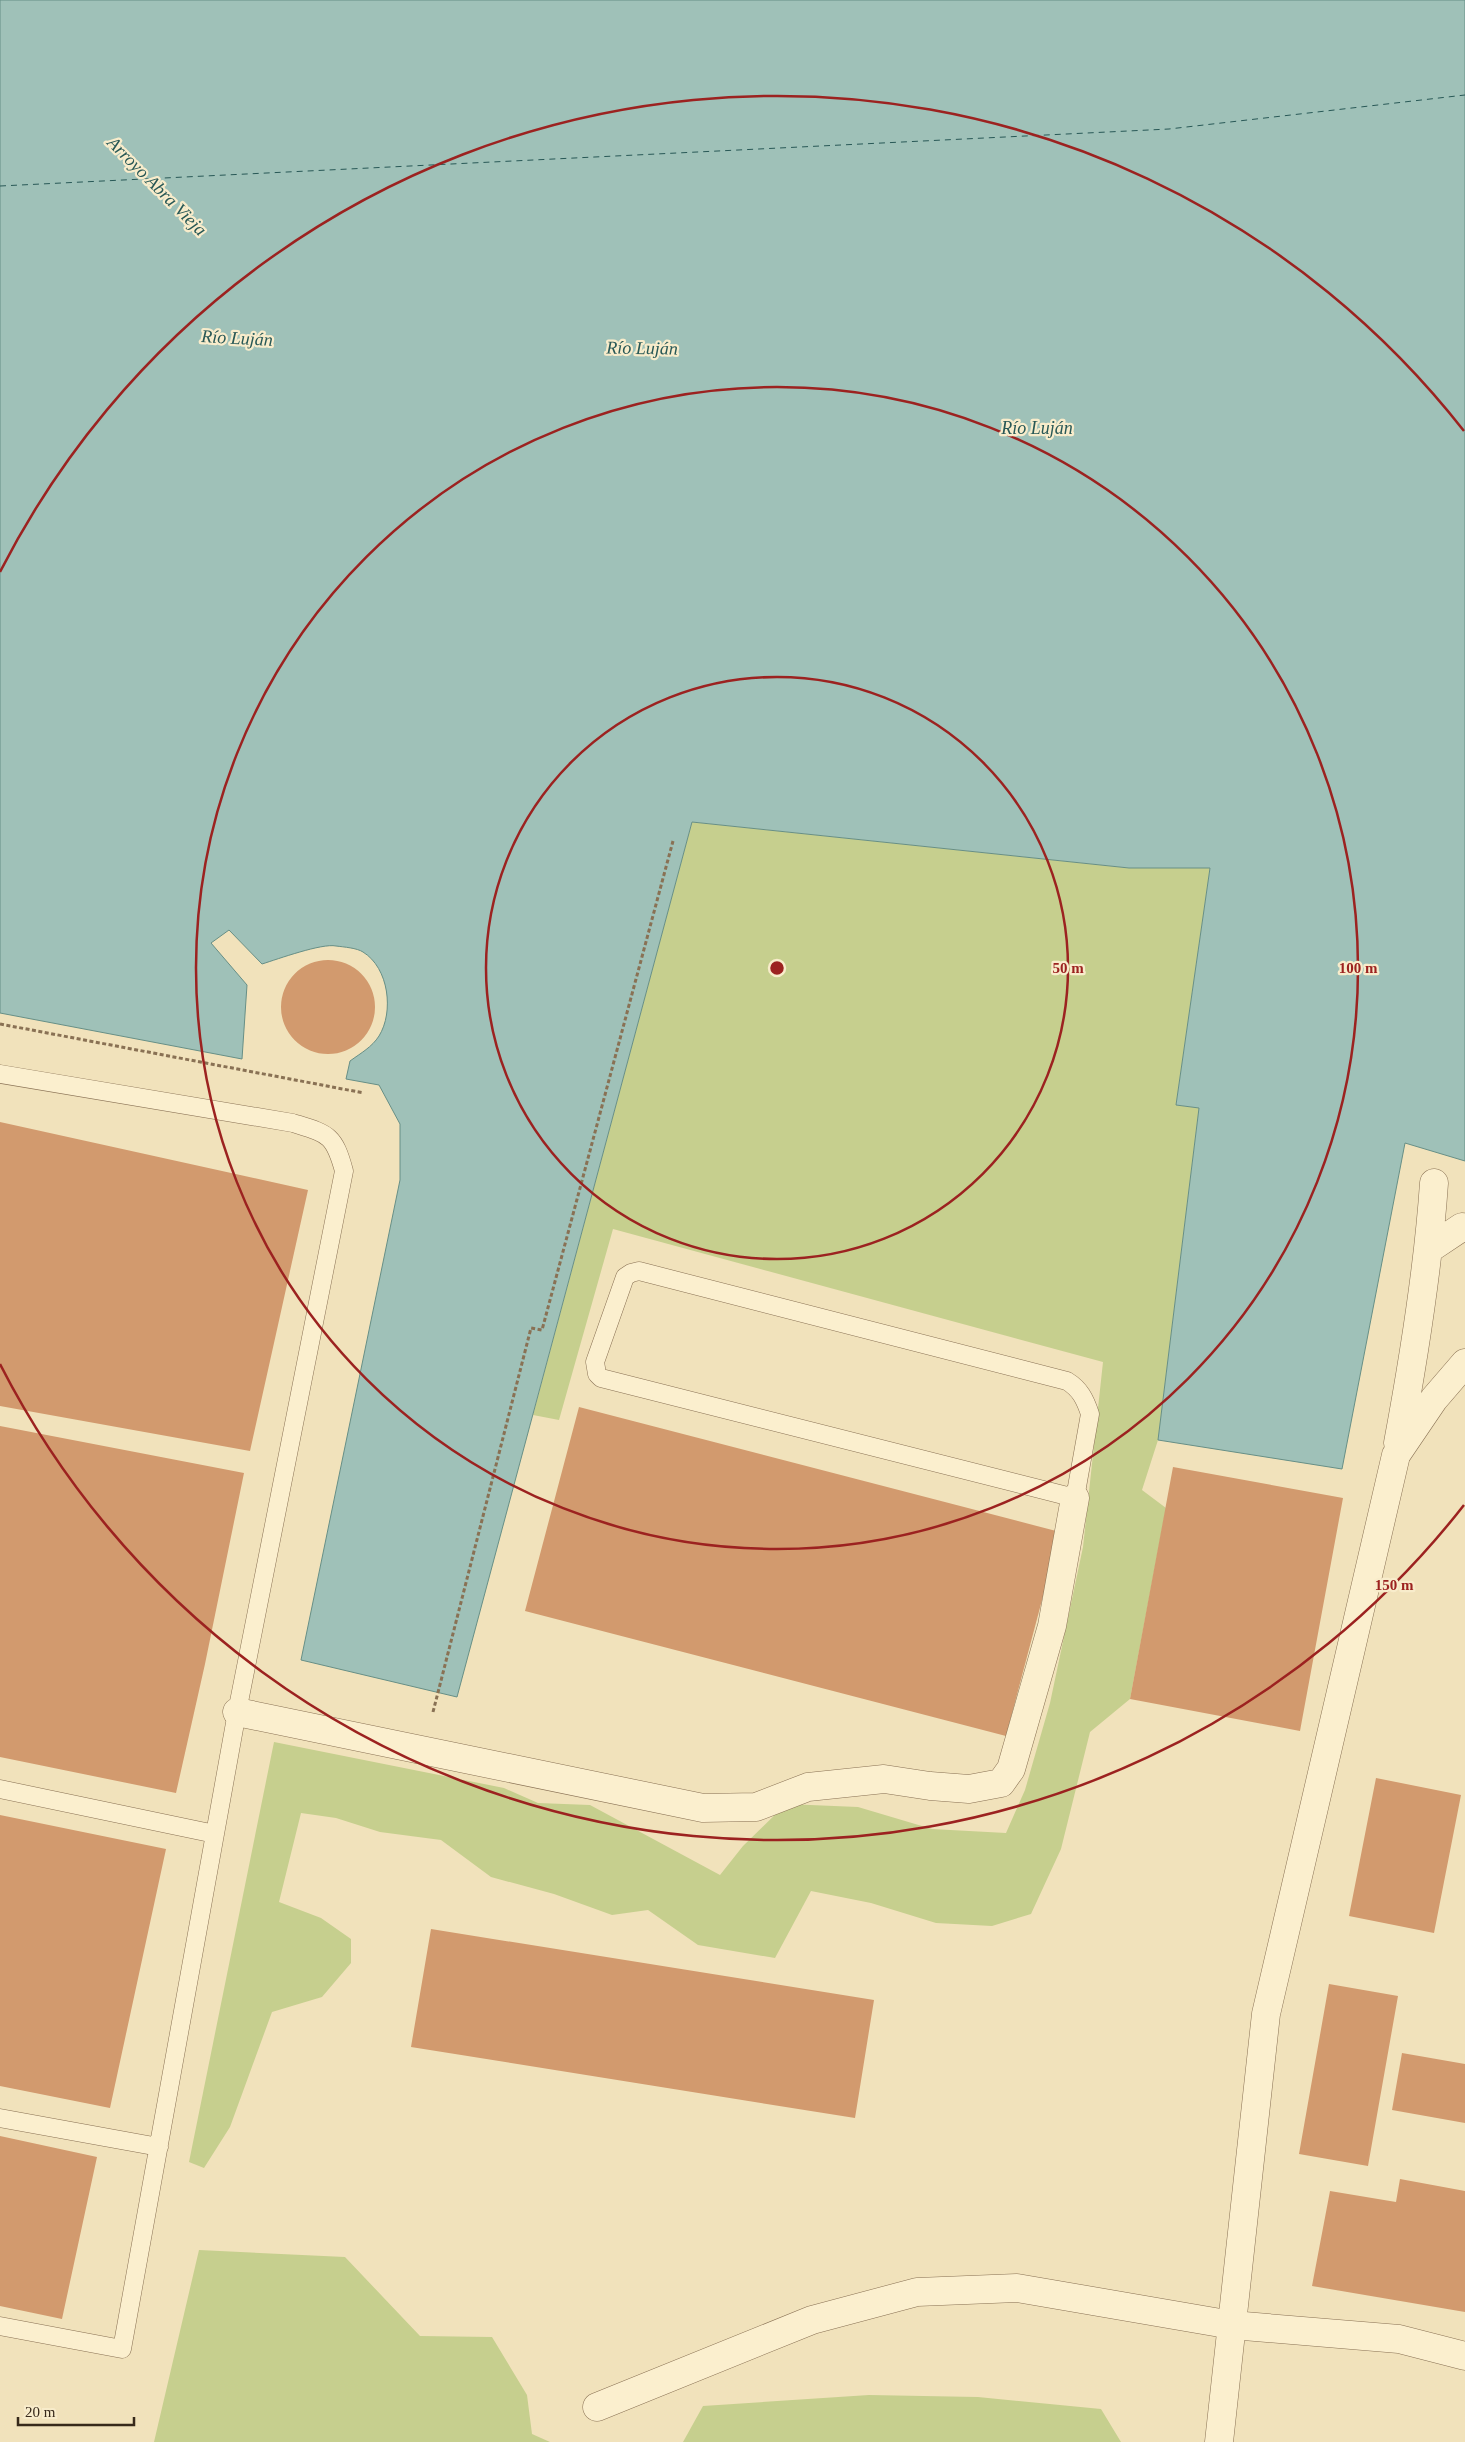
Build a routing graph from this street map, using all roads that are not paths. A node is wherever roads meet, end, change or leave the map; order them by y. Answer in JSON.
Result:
{"nodes":[{"id":1,"x":0,"y":1074,"type":"edge"},
{"id":2,"x":1434,"y":1183,"type":"dead end"},
{"id":3,"x":1465,"y":1228,"type":"edge"},
{"id":4,"x":1429,"y":1249,"type":"junction"},
{"id":5,"x":1465,"y":1362,"type":"edge"},
{"id":6,"x":1396,"y":1455,"type":"junction"},
{"id":7,"x":1075,"y":1498,"type":"junction"},
{"id":8,"x":237,"y":1712,"type":"junction"},
{"id":9,"x":0,"y":1789,"type":"edge"},
{"id":10,"x":215,"y":1834,"type":"junction"},
{"id":11,"x":0,"y":2118,"type":"edge"},
{"id":12,"x":159,"y":2147,"type":"junction"},
{"id":13,"x":1232,"y":2325,"type":"junction"},
{"id":14,"x":0,"y":2326,"type":"edge"},
{"id":15,"x":1465,"y":2356,"type":"edge"},
{"id":16,"x":597,"y":2407,"type":"dead end"},
{"id":17,"x":1219,"y":2442,"type":"edge"}],
"edges":[{"from":1,"to":8,"type":"lane"},
{"from":2,"to":4,"type":"street"},
{"from":3,"to":4,"type":"street"},
{"from":4,"to":6,"type":"street"},
{"from":5,"to":6,"type":"street"},
{"from":6,"to":13,"type":"street"},
{"from":7,"to":7,"type":"lane"},
{"from":7,"to":8,"type":"street"},
{"from":8,"to":10,"type":"lane"},
{"from":9,"to":10,"type":"lane"},
{"from":10,"to":12,"type":"lane"},
{"from":11,"to":12,"type":"lane"},
{"from":12,"to":14,"type":"lane"},
{"from":13,"to":15,"type":"street"},
{"from":13,"to":16,"type":"street"},
{"from":13,"to":17,"type":"street"}]}
